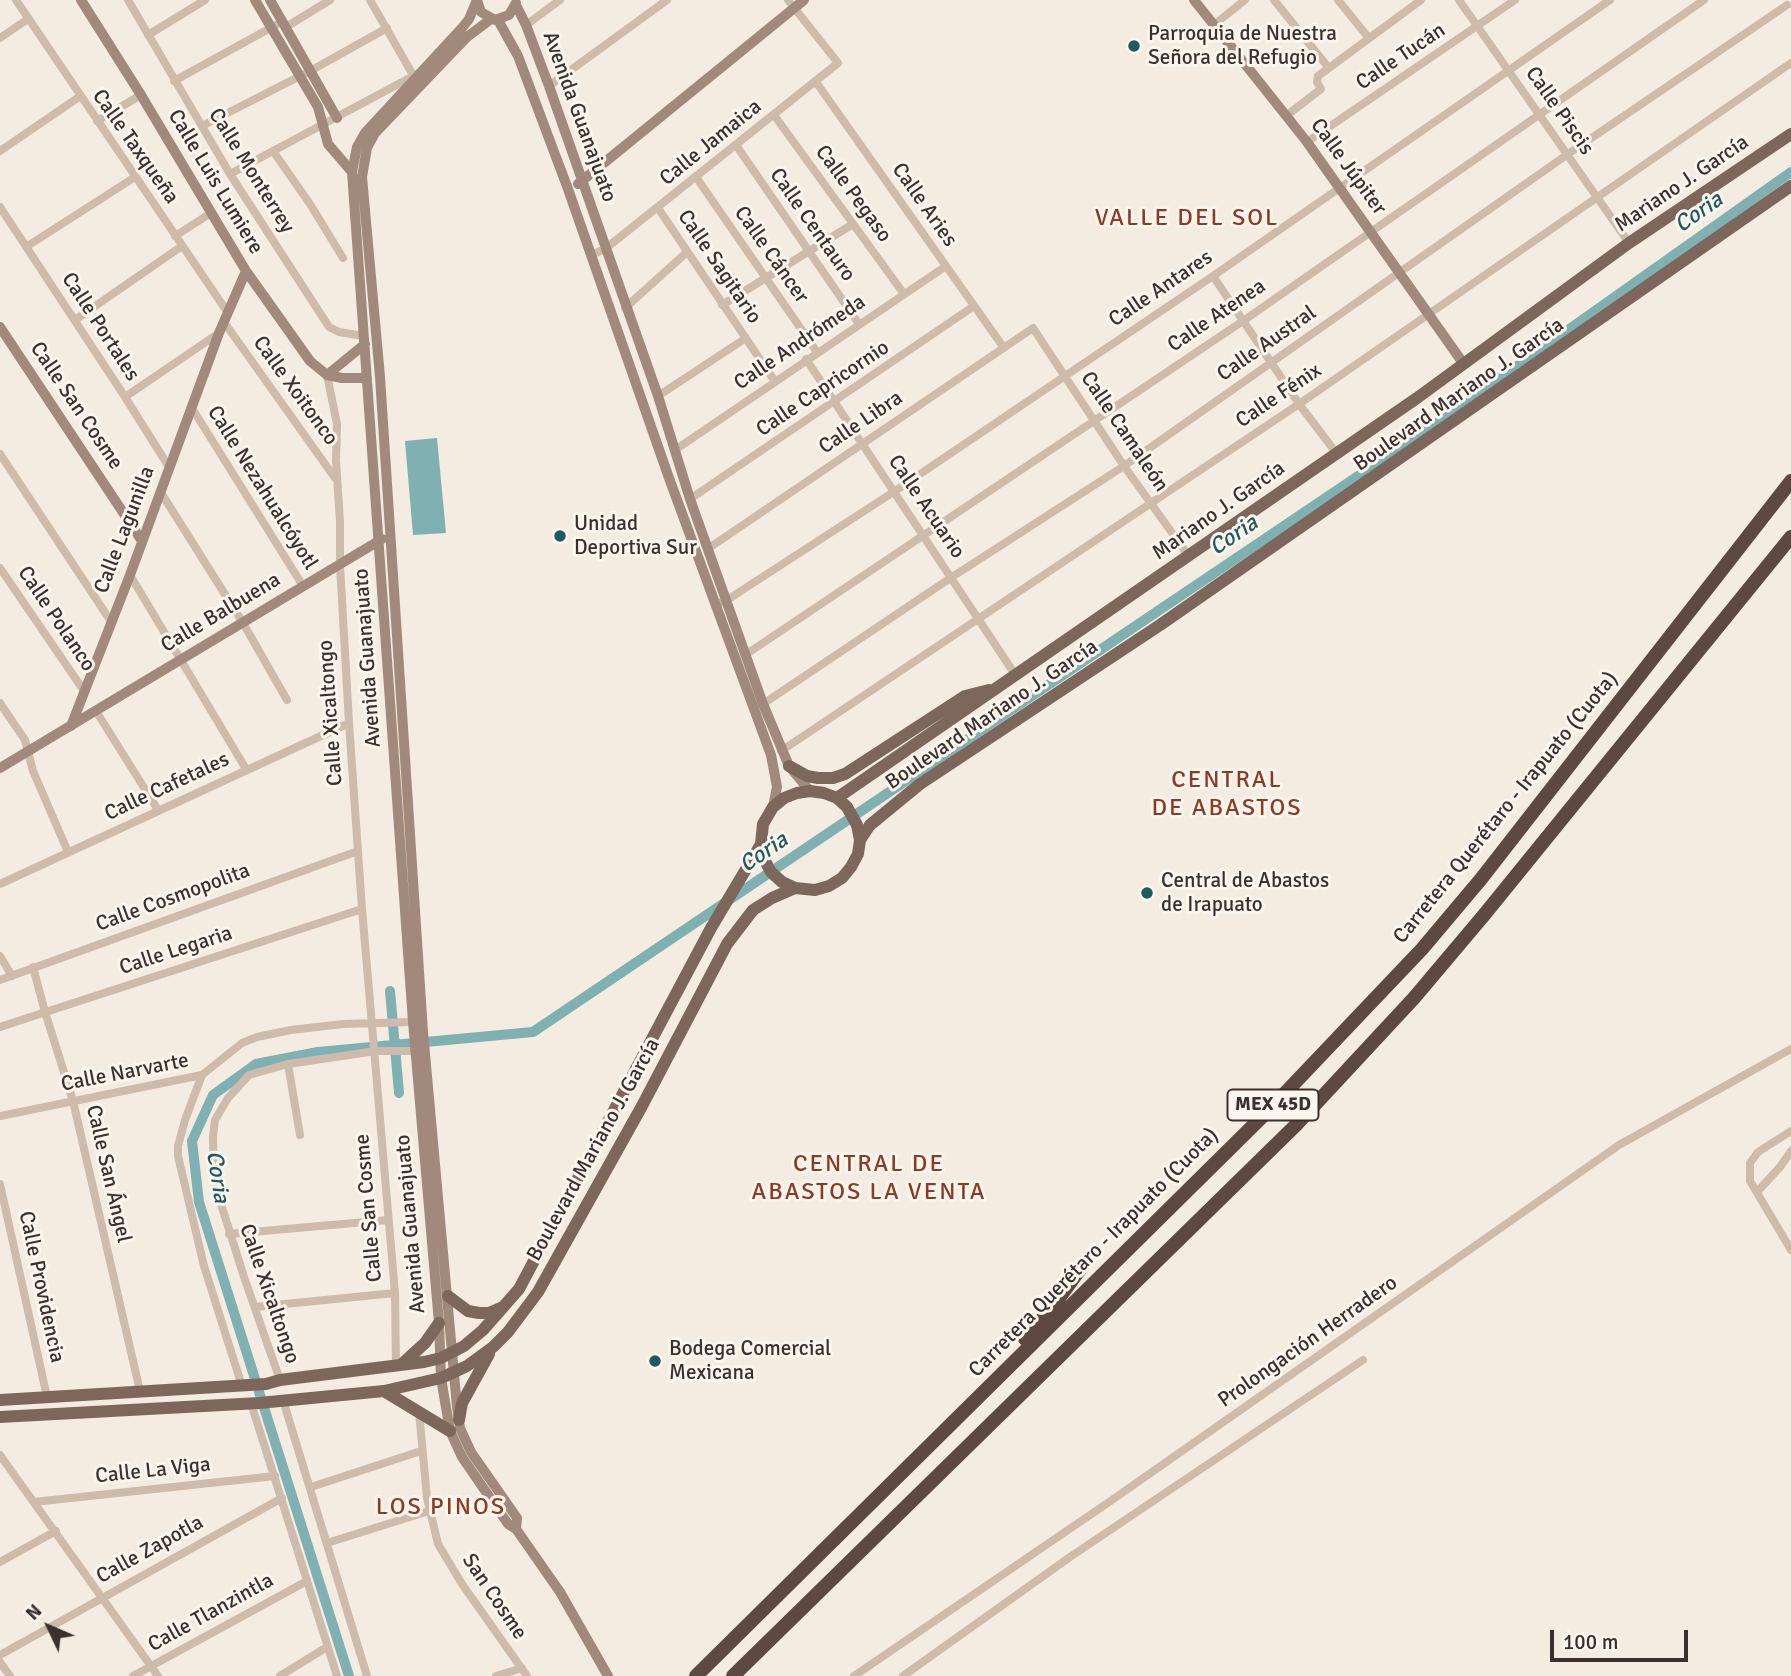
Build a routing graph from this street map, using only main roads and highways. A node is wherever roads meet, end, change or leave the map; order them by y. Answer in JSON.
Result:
{"nodes":[{"id":1,"x":1791,"y":134,"type":"edge"},
{"id":2,"x":1791,"y":186,"type":"edge"},
{"id":3,"x":1791,"y":481,"type":"edge"},
{"id":4,"x":1791,"y":537,"type":"edge"},
{"id":5,"x":1000,"y":687,"type":"junction"},
{"id":6,"x":789,"y":766,"type":"road end"},
{"id":7,"x":842,"y":803,"type":"junction"},
{"id":8,"x":860,"y":839,"type":"junction"},
{"id":9,"x":761,"y":844,"type":"junction"},
{"id":10,"x":795,"y":888,"type":"junction"},
{"id":11,"x":1089,"y":1257,"type":"dead end"},
{"id":12,"x":448,"y":1296,"type":"road end"},
{"id":13,"x":506,"y":1306,"type":"junction"},
{"id":14,"x":439,"y":1323,"type":"road end"},
{"id":15,"x":493,"y":1347,"type":"junction"},
{"id":16,"x":399,"y":1365,"type":"junction"},
{"id":17,"x":384,"y":1391,"type":"junction"},
{"id":18,"x":976,"y":1399,"type":"junction"},
{"id":19,"x":0,"y":1400,"type":"edge"},
{"id":20,"x":0,"y":1417,"type":"edge"},
{"id":21,"x":459,"y":1420,"type":"road end"},
{"id":22,"x":450,"y":1431,"type":"road end"},
{"id":23,"x":696,"y":1676,"type":"edge"},
{"id":24,"x":733,"y":1676,"type":"edge"}],
"edges":[{"from":1,"to":5,"type":"main road","name":"Mariano J. García"},
{"from":2,"to":8,"type":"main road","name":"Boulevard Mariano J. García"},
{"from":3,"to":18,"type":"highway","name":"Carretera Querétaro - Irapuato (Cuota)","number":"MEX 45D"},
{"from":4,"to":24,"type":"highway","number":"MEX 45D"},
{"from":5,"to":6,"type":"main road"},
{"from":5,"to":7,"type":"main road","name":"Mariano J. García"},
{"from":7,"to":8,"type":"main road"},
{"from":7,"to":9,"type":"main road"},
{"from":8,"to":10,"type":"main road","name":"Boulevard Mariano J. García"},
{"from":9,"to":10,"type":"main road"},
{"from":9,"to":13,"type":"main road","name":"Boulevard Mariano J. García"},
{"from":10,"to":15,"type":"main road","name":"Boulevard Mariano J. García"},
{"from":11,"to":18,"type":"highway"},
{"from":12,"to":13,"type":"main road"},
{"from":13,"to":16,"type":"main road","name":"Boulevard Mariano J. García"},
{"from":14,"to":16,"type":"main road"},
{"from":15,"to":17,"type":"main road","name":"Boulevard Mariano J. García"},
{"from":15,"to":21,"type":"main road"},
{"from":16,"to":19,"type":"main road","name":"Boulevard Mariano J. García"},
{"from":17,"to":20,"type":"main road","name":"Boulevard Mariano J. García"},
{"from":17,"to":22,"type":"main road"},
{"from":18,"to":23,"type":"highway","name":"Carretera Querétaro - Irapuato (Cuota)","number":"MEX 45D"}]}
